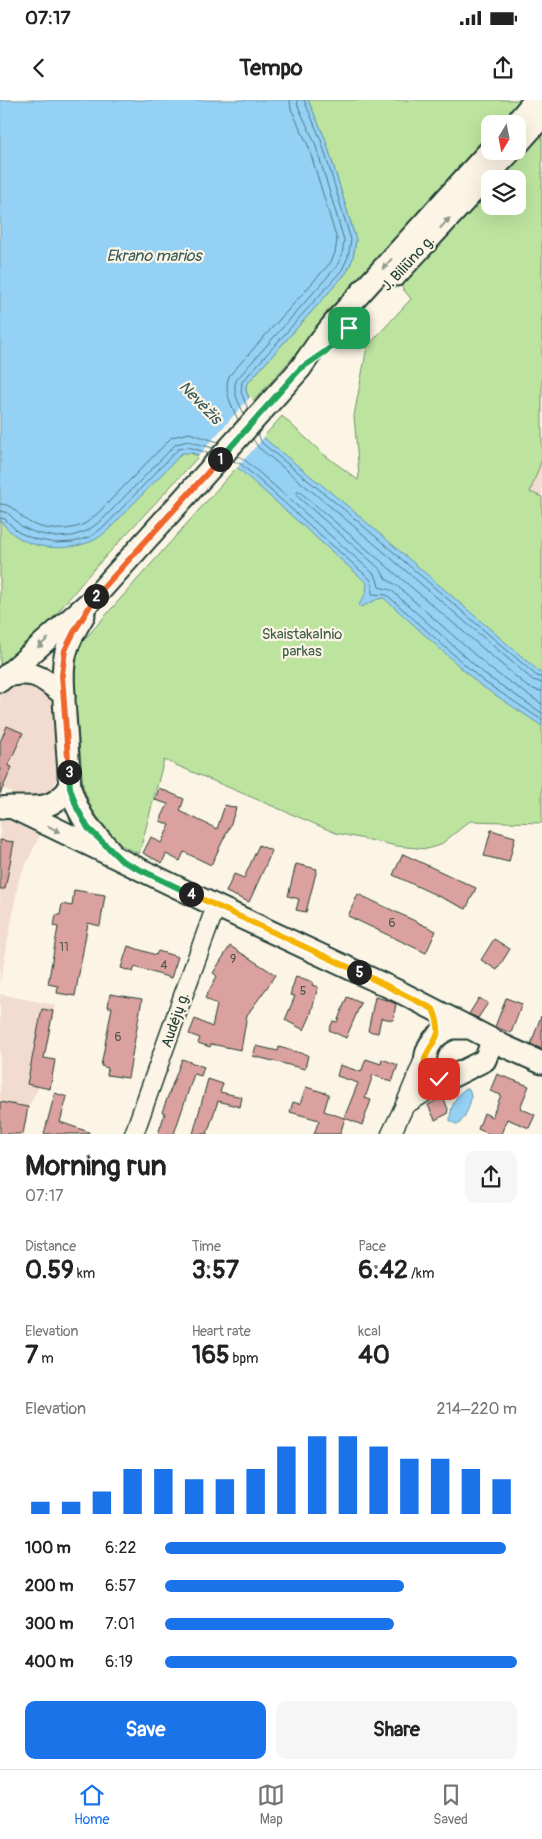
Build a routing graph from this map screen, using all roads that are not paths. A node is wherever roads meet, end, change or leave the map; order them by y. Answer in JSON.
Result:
{"nodes":[{"id":1,"x":535,"y":100,"type":"edge"},
{"id":2,"x":522,"y":115,"type":"edge"},
{"id":3,"x":542,"y":117,"type":"edge"},
{"id":4,"x":526,"y":135,"type":"edge"},
{"id":5,"x":481,"y":160,"type":"edge"},
{"id":6,"x":503,"y":160,"type":"edge"},
{"id":7,"x":300,"y":369,"type":"junction"},
{"id":8,"x":93,"y":599,"type":"junction"},
{"id":9,"x":3,"y":678,"type":"edge"},
{"id":10,"x":64,"y":695,"type":"junction"},
{"id":11,"x":70,"y":788,"type":"junction"},
{"id":12,"x":4,"y":806,"type":"edge"},
{"id":13,"x":122,"y":861,"type":"junction"},
{"id":14,"x":216,"y":906,"type":"junction"},
{"id":15,"x":433,"y":1009,"type":"junction"},
{"id":16,"x":470,"y":1028,"type":"junction"},
{"id":17,"x":438,"y":1034,"type":"junction"},
{"id":18,"x":490,"y":1038,"type":"junction"},
{"id":19,"x":517,"y":1052,"type":"junction"},
{"id":20,"x":425,"y":1057,"type":"junction"},
{"id":21,"x":485,"y":1060,"type":"junction"},
{"id":22,"x":542,"y":1063,"type":"edge"},
{"id":23,"x":445,"y":1080,"type":"junction"},
{"id":24,"x":405,"y":1105,"type":"junction"},
{"id":25,"x":134,"y":1134,"type":"edge"},
{"id":26,"x":391,"y":1134,"type":"edge"}],
"edges":[{"from":1,"to":2,"type":"main road"},
{"from":3,"to":4,"type":"main road"},
{"from":5,"to":7,"type":"main road","name":"J. Biliūno g.","one_way":true},
{"from":7,"to":6,"type":"main road","name":"J. Biliūno g.","one_way":true},
{"from":7,"to":8,"type":"main road","name":"J. Biliūno g."},
{"from":8,"to":9,"type":"main road","name":"J. Biliūno g.","one_way":true},
{"from":8,"to":10,"type":"main road","name":"J. Biliūno g."},
{"from":9,"to":10,"type":"main road"},
{"from":10,"to":11,"type":"main road","name":"J. Biliūno g."},
{"from":11,"to":12,"type":"main road"},
{"from":11,"to":13,"type":"main road","name":"J. Biliūno g."},
{"from":12,"to":13,"type":"main road","one_way":true},
{"from":13,"to":14,"type":"main road"},
{"from":14,"to":15,"type":"main road"},
{"from":14,"to":25,"type":"street","name":"Audėjų g."},
{"from":15,"to":16,"type":"main road"},
{"from":15,"to":17,"type":"main road"},
{"from":16,"to":17,"type":"main road"},
{"from":16,"to":18,"type":"main road"},
{"from":17,"to":20,"type":"main road"},
{"from":18,"to":19,"type":"main road"},
{"from":18,"to":21,"type":"main road"},
{"from":19,"to":21,"type":"main road"},
{"from":19,"to":22,"type":"main road"},
{"from":20,"to":23,"type":"main road"},
{"from":20,"to":24,"type":"street"},
{"from":21,"to":23,"type":"main road"},
{"from":23,"to":24,"type":"street"},
{"from":24,"to":26,"type":"street"}]}
